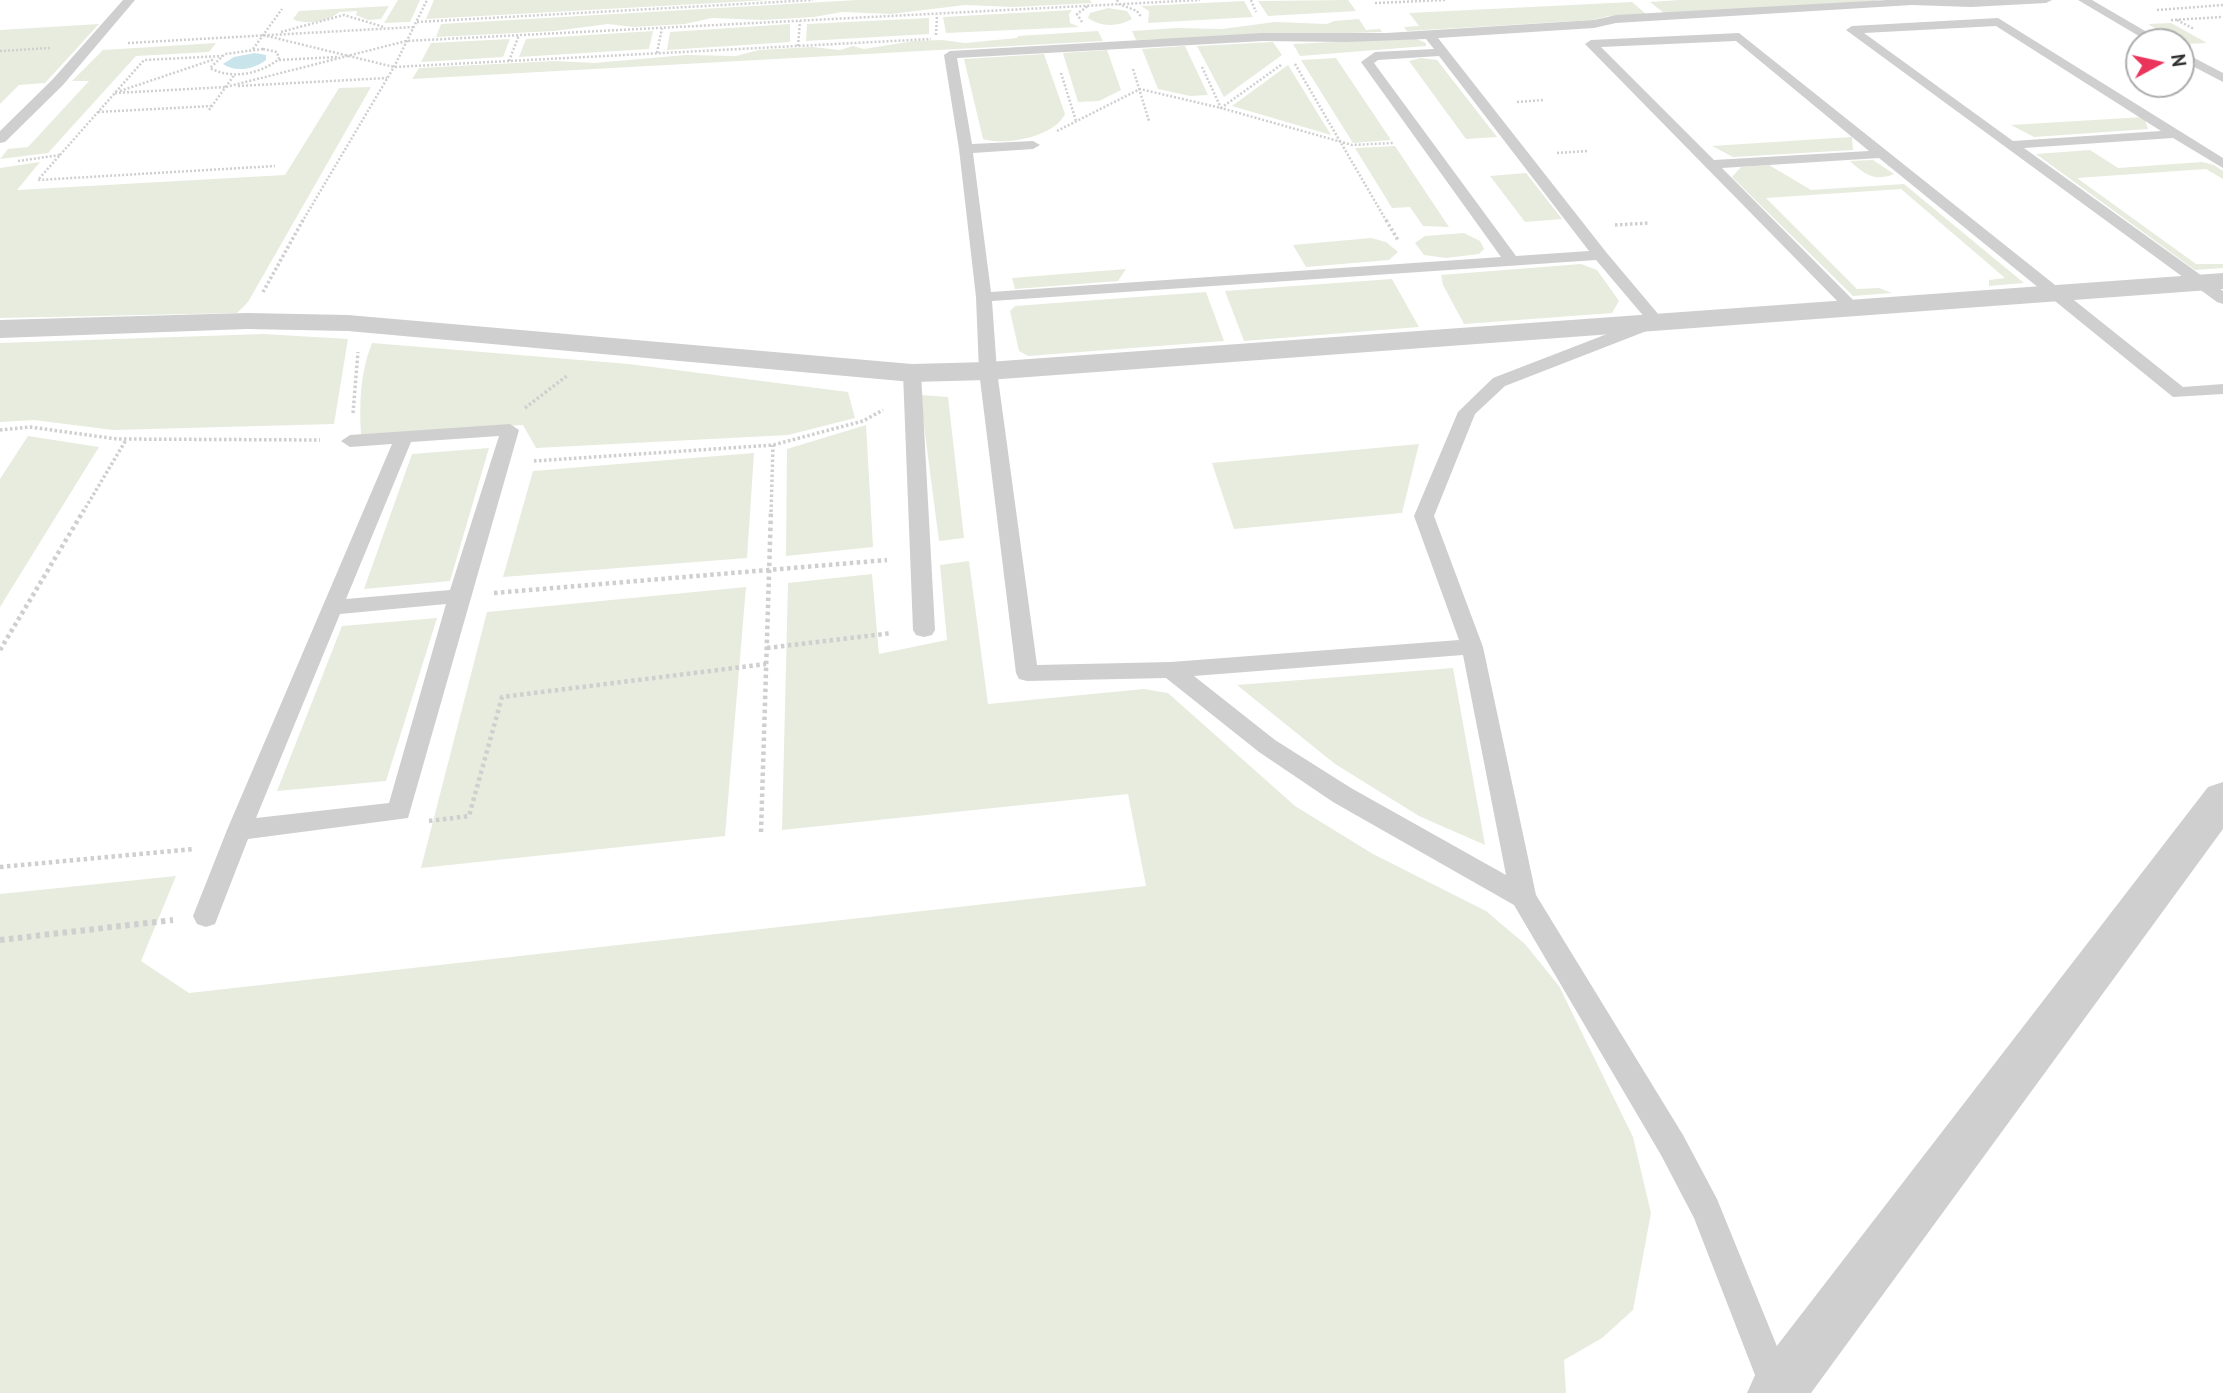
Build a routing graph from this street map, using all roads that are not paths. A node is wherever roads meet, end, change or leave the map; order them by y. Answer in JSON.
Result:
{"nodes":[{"id":1,"x":130,"y":0,"type":"edge"},
{"id":2,"x":2046,"y":0,"type":"edge"},
{"id":3,"x":2084,"y":0,"type":"edge"},
{"id":4,"x":2133,"y":28,"type":"edge"},
{"id":5,"x":1428,"y":33,"type":"junction"},
{"id":6,"x":1443,"y":52,"type":"junction"},
{"id":7,"x":2195,"y":63,"type":"edge"},
{"id":8,"x":2223,"y":78,"type":"edge"},
{"id":9,"x":2175,"y":134,"type":"junction"},
{"id":10,"x":0,"y":139,"type":"edge"},
{"id":11,"x":1033,"y":145,"type":"dead end"},
{"id":12,"x":2010,"y":145,"type":"junction"},
{"id":13,"x":966,"y":149,"type":"junction"},
{"id":14,"x":1881,"y":153,"type":"junction"},
{"id":15,"x":1710,"y":164,"type":"junction"},
{"id":16,"x":2223,"y":164,"type":"edge"},
{"id":17,"x":1600,"y":255,"type":"junction"},
{"id":18,"x":1512,"y":261,"type":"junction"},
{"id":19,"x":2216,"y":288,"type":"edge"},
{"id":20,"x":2054,"y":294,"type":"junction"},
{"id":21,"x":984,"y":297,"type":"junction"},
{"id":22,"x":1854,"y":309,"type":"junction"},
{"id":23,"x":1656,"y":321,"type":"junction"},
{"id":24,"x":0,"y":328,"type":"edge"},
{"id":25,"x":988,"y":371,"type":"junction"},
{"id":26,"x":912,"y":384,"type":"junction"},
{"id":27,"x":2223,"y":389,"type":"edge"},
{"id":28,"x":404,"y":437,"type":"junction"},
{"id":29,"x":351,"y":441,"type":"road end"},
{"id":30,"x":459,"y":596,"type":"junction"},
{"id":31,"x":332,"y":608,"type":"junction"},
{"id":32,"x":924,"y":629,"type":"road end"},
{"id":33,"x":1472,"y":647,"type":"junction"},
{"id":34,"x":1171,"y":670,"type":"junction"},
{"id":35,"x":2223,"y":799,"type":"edge"},
{"id":36,"x":236,"y":838,"type":"junction"},
{"id":37,"x":1523,"y":897,"type":"junction"},
{"id":38,"x":206,"y":916,"type":"road end"},
{"id":39,"x":1777,"y":1392,"type":"edge"}],
"edges":[{"from":1,"to":10,"type":"lane"},
{"from":2,"to":5,"type":"lane"},
{"from":3,"to":4,"type":"lane"},
{"from":5,"to":6,"type":"lane"},
{"from":5,"to":13,"type":"lane"},
{"from":6,"to":17,"type":"lane"},
{"from":6,"to":18,"type":"lane"},
{"from":7,"to":8,"type":"lane"},
{"from":9,"to":12,"type":"lane"},
{"from":9,"to":12,"type":"lane"},
{"from":9,"to":16,"type":"lane"},
{"from":11,"to":13,"type":"lane"},
{"from":12,"to":19,"type":"lane"},
{"from":13,"to":21,"type":"lane"},
{"from":14,"to":15,"type":"lane"},
{"from":14,"to":15,"type":"lane"},
{"from":14,"to":20,"type":"lane"},
{"from":15,"to":22,"type":"lane"},
{"from":17,"to":18,"type":"lane"},
{"from":17,"to":23,"type":"lane"},
{"from":18,"to":21,"type":"lane"},
{"from":19,"to":20,"type":"street"},
{"from":20,"to":22,"type":"street"},
{"from":20,"to":27,"type":"lane"},
{"from":21,"to":25,"type":"lane"},
{"from":22,"to":23,"type":"street"},
{"from":23,"to":25,"type":"street"},
{"from":23,"to":33,"type":"lane"},
{"from":24,"to":26,"type":"street"},
{"from":25,"to":26,"type":"street"},
{"from":25,"to":34,"type":"lane"},
{"from":26,"to":32,"type":"lane"},
{"from":28,"to":29,"type":"lane"},
{"from":28,"to":30,"type":"lane"},
{"from":28,"to":31,"type":"lane"},
{"from":30,"to":31,"type":"lane"},
{"from":30,"to":36,"type":"lane"},
{"from":31,"to":36,"type":"lane"},
{"from":33,"to":34,"type":"lane"},
{"from":33,"to":37,"type":"lane"},
{"from":34,"to":37,"type":"lane"},
{"from":35,"to":39,"type":"street"},
{"from":36,"to":38,"type":"lane"},
{"from":37,"to":39,"type":"lane"}]}
